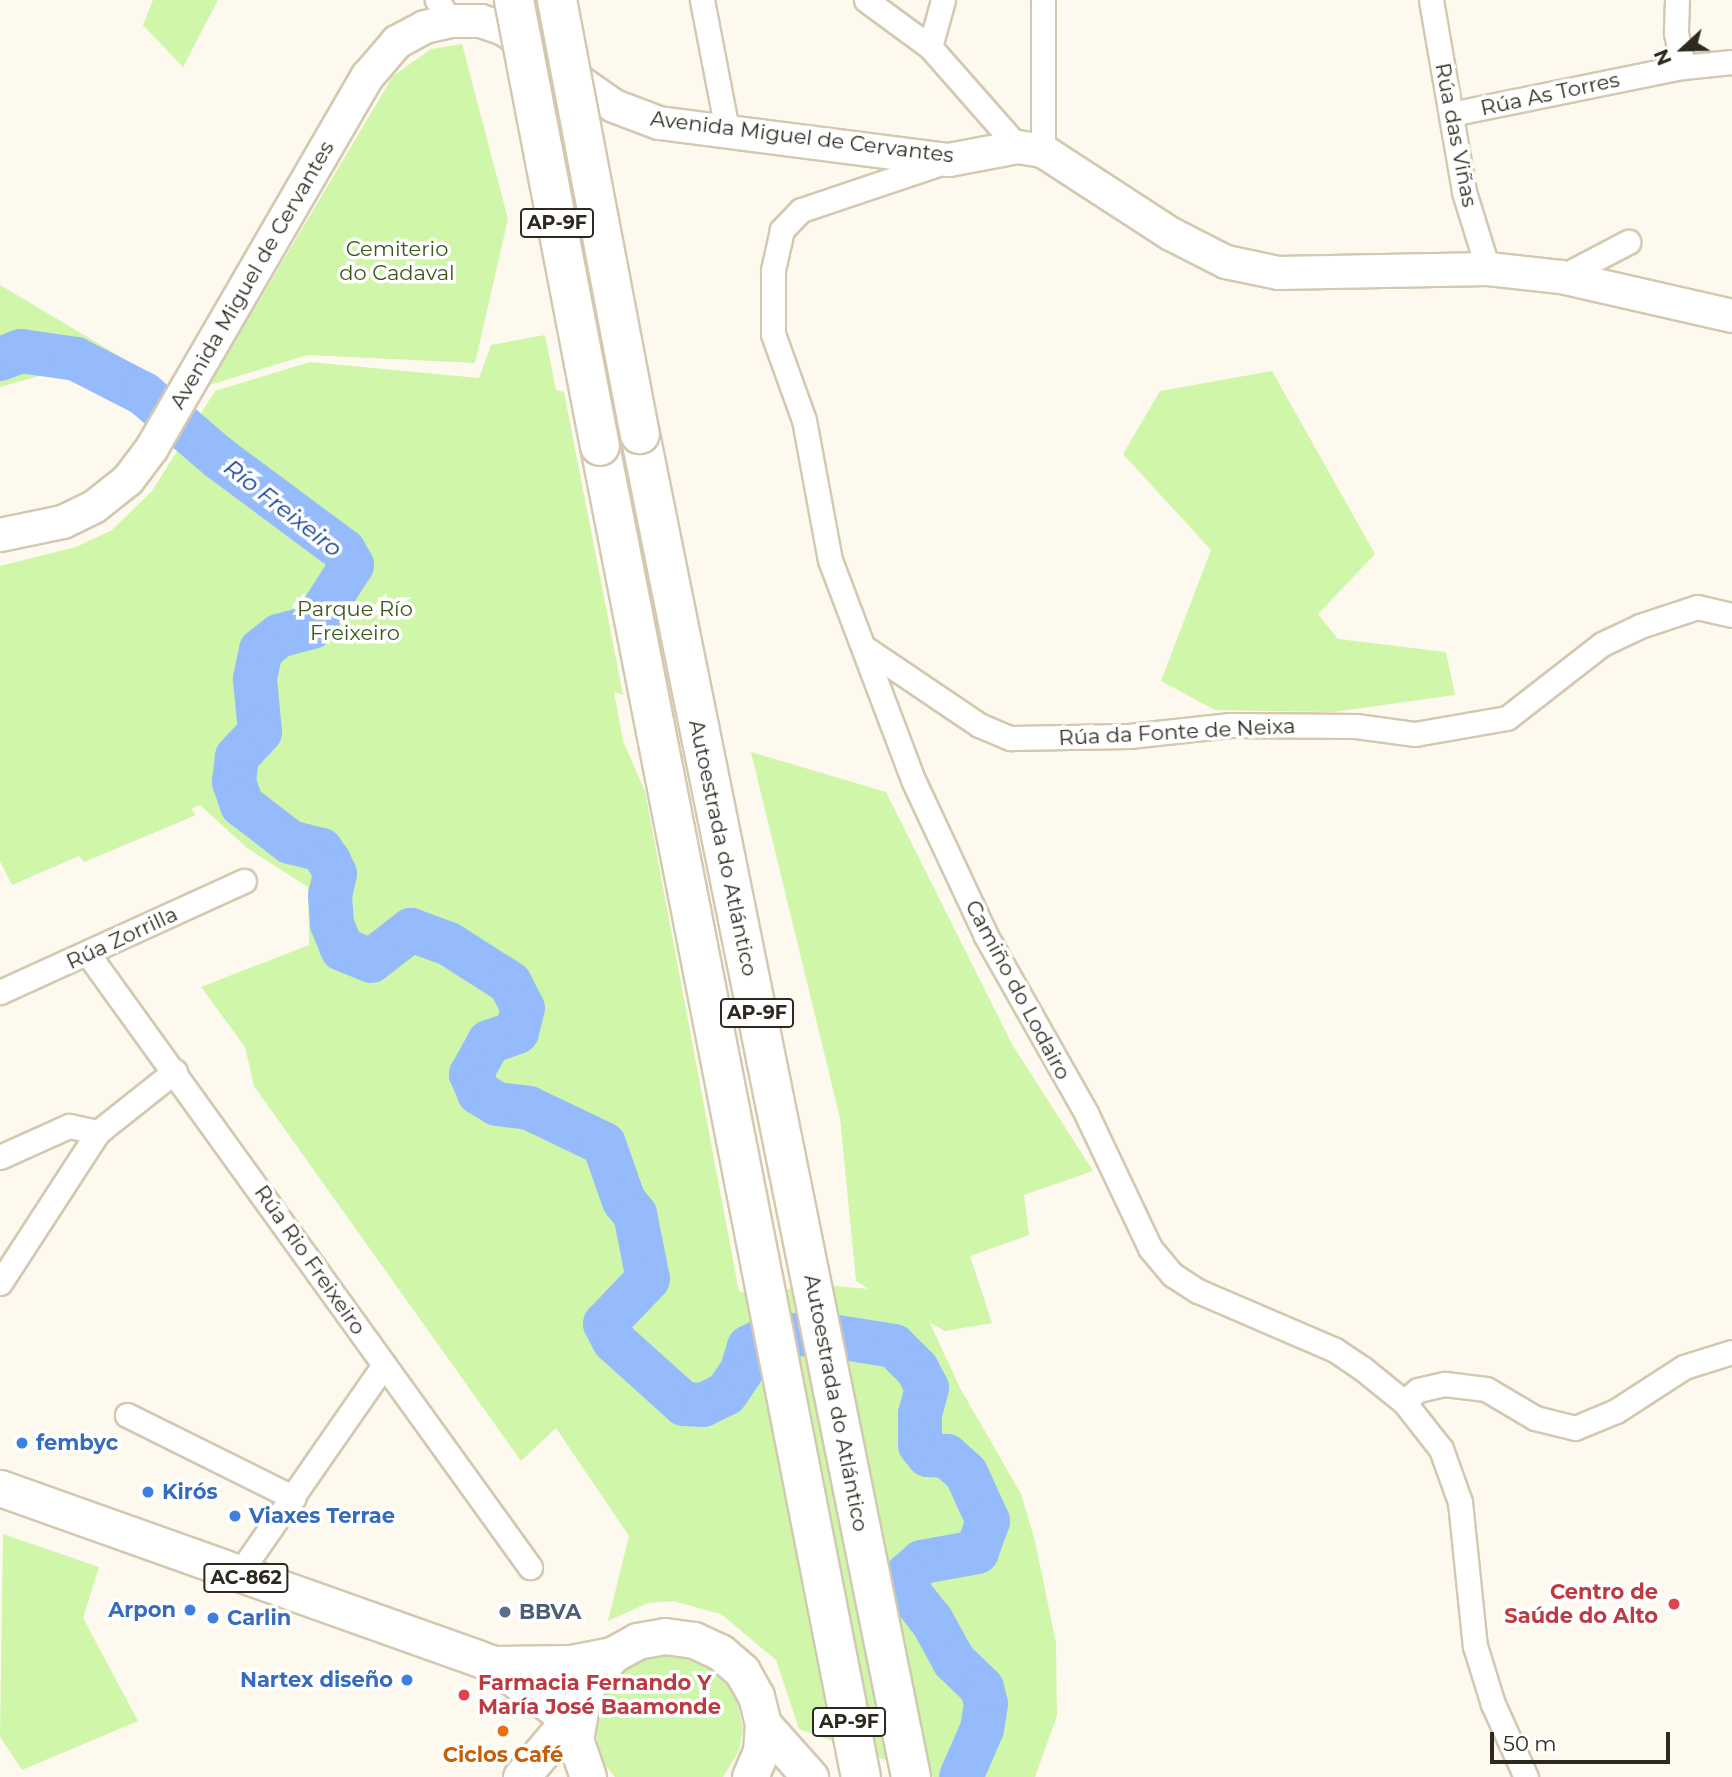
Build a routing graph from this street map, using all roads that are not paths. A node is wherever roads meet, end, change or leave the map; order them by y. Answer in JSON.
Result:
{"nodes":[{"id":1,"x":514,"y":0,"type":"edge"},
{"id":2,"x":556,"y":0,"type":"edge"},
{"id":3,"x":702,"y":0,"type":"edge"},
{"id":4,"x":866,"y":0,"type":"edge"},
{"id":5,"x":943,"y":0,"type":"edge"},
{"id":6,"x":1043,"y":0,"type":"edge"},
{"id":7,"x":1431,"y":0,"type":"edge"},
{"id":8,"x":1677,"y":0,"type":"edge"},
{"id":9,"x":444,"y":10,"type":"edge"},
{"id":10,"x":930,"y":47,"type":"junction"},
{"id":11,"x":1732,"y":62,"type":"edge"},
{"id":12,"x":1683,"y":67,"type":"junction"},
{"id":13,"x":1451,"y":114,"type":"junction"},
{"id":14,"x":727,"y":130,"type":"junction"},
{"id":15,"x":1031,"y":149,"type":"junction"},
{"id":16,"x":950,"y":160,"type":"junction"},
{"id":17,"x":1628,"y":242,"type":"dead end"},
{"id":18,"x":1488,"y":269,"type":"junction"},
{"id":19,"x":1561,"y":277,"type":"junction"},
{"id":20,"x":1732,"y":316,"type":"edge"},
{"id":21,"x":0,"y":535,"type":"edge"},
{"id":22,"x":1732,"y":615,"type":"edge"},
{"id":23,"x":865,"y":648,"type":"junction"},
{"id":24,"x":244,"y":881,"type":"dead end"},
{"id":25,"x":88,"y":954,"type":"junction"},
{"id":26,"x":0,"y":992,"type":"edge"},
{"id":27,"x":175,"y":1071,"type":"junction"},
{"id":28,"x":98,"y":1132,"type":"junction"},
{"id":29,"x":0,"y":1157,"type":"edge"},
{"id":30,"x":0,"y":1283,"type":"edge"},
{"id":31,"x":813,"y":1285,"type":"junction"},
{"id":32,"x":1732,"y":1352,"type":"edge"},
{"id":33,"x":383,"y":1366,"type":"junction"},
{"id":34,"x":1404,"y":1402,"type":"junction"},
{"id":35,"x":127,"y":1415,"type":"dead end"},
{"id":36,"x":0,"y":1488,"type":"edge"},
{"id":37,"x":294,"y":1498,"type":"junction"},
{"id":38,"x":530,"y":1567,"type":"dead end"},
{"id":39,"x":238,"y":1575,"type":"junction"},
{"id":40,"x":612,"y":1655,"type":"junction"},
{"id":41,"x":494,"y":1664,"type":"junction"},
{"id":42,"x":838,"y":1666,"type":"junction"},
{"id":43,"x":763,"y":1724,"type":"junction"},
{"id":44,"x":565,"y":1730,"type":"junction"},
{"id":45,"x":521,"y":1777,"type":"edge"},
{"id":46,"x":588,"y":1777,"type":"edge"},
{"id":47,"x":750,"y":1777,"type":"edge"},
{"id":48,"x":810,"y":1777,"type":"edge"},
{"id":49,"x":848,"y":1777,"type":"edge"},
{"id":50,"x":861,"y":1777,"type":"edge"},
{"id":51,"x":911,"y":1777,"type":"edge"},
{"id":52,"x":926,"y":1777,"type":"edge"},
{"id":53,"x":1526,"y":1777,"type":"edge"}],
"edges":[{"from":1,"to":42,"type":"highway","name":"Autoestrada do Atlántico","number":"AP-9F","bridge":true},
{"from":2,"to":31,"type":"highway","name":"Autoestrada do Atlántico","number":"AP-9F","bridge":true},
{"from":3,"to":14,"type":"street"},
{"from":4,"to":10,"type":"street"},
{"from":5,"to":10,"type":"street"},
{"from":6,"to":15,"type":"street"},
{"from":7,"to":13,"type":"street","name":"Rúa das Viñas"},
{"from":8,"to":12,"type":"street"},
{"from":9,"to":14,"type":"street","name":"Avenida Miguel de Cervantes"},
{"from":9,"to":21,"type":"street","name":"Avenida Miguel de Cervantes"},
{"from":10,"to":15,"type":"street"},
{"from":11,"to":12,"type":"street","name":"Rúa As Torres"},
{"from":12,"to":13,"type":"street","name":"Rúa As Torres"},
{"from":13,"to":18,"type":"street","name":"Rúa das Viñas"},
{"from":14,"to":16,"type":"street","name":"Avenida Miguel de Cervantes"},
{"from":15,"to":16,"type":"street","name":"Avenida Miguel de Cervantes"},
{"from":15,"to":18,"type":"street"},
{"from":16,"to":23,"type":"street","name":"Camiño do Lodairo"},
{"from":17,"to":19,"type":"street"},
{"from":18,"to":19,"type":"street"},
{"from":19,"to":20,"type":"street"},
{"from":22,"to":23,"type":"street","name":"Rúa da Fonte de Neixa"},
{"from":23,"to":34,"type":"street","name":"Camiño do Lodairo"},
{"from":24,"to":25,"type":"street","name":"Rúa Zorrilla"},
{"from":25,"to":26,"type":"street","name":"Rúa Zorrilla"},
{"from":25,"to":27,"type":"street","name":"Rúa Rio Freixeiro"},
{"from":27,"to":28,"type":"street"},
{"from":27,"to":33,"type":"street","name":"Rúa Rio Freixeiro"},
{"from":28,"to":29,"type":"street"},
{"from":28,"to":30,"type":"street"},
{"from":31,"to":51,"type":"highway","name":"Autoestrada do Atlántico","number":"AP-9F"},
{"from":31,"to":52,"type":"highway"},
{"from":32,"to":34,"type":"street"},
{"from":33,"to":37,"type":"street"},
{"from":33,"to":38,"type":"street","name":"Rúa Rio Freixeiro"},
{"from":34,"to":53,"type":"street","name":"Camiño do Lodairo"},
{"from":35,"to":37,"type":"street"},
{"from":36,"to":39,"type":"main road","number":"AC-862"},
{"from":37,"to":39,"type":"street"},
{"from":39,"to":41,"type":"main road","number":"AC-862"},
{"from":40,"to":41,"type":"main road","number":"AC-862"},
{"from":40,"to":43,"type":"main road","number":"AC-862"},
{"from":40,"to":44,"type":"main road","number":"AC-862"},
{"from":41,"to":44,"type":"main road","number":"AC-862"},
{"from":42,"to":49,"type":"highway"},
{"from":42,"to":50,"type":"highway","name":"Autoestrada do Atlántico","number":"AP-9F"},
{"from":43,"to":47,"type":"main road","number":"AC-862"},
{"from":43,"to":48,"type":"main road","number":"AC-862"},
{"from":44,"to":45,"type":"main road"},
{"from":44,"to":46,"type":"main road","number":"AC-862"}]}
